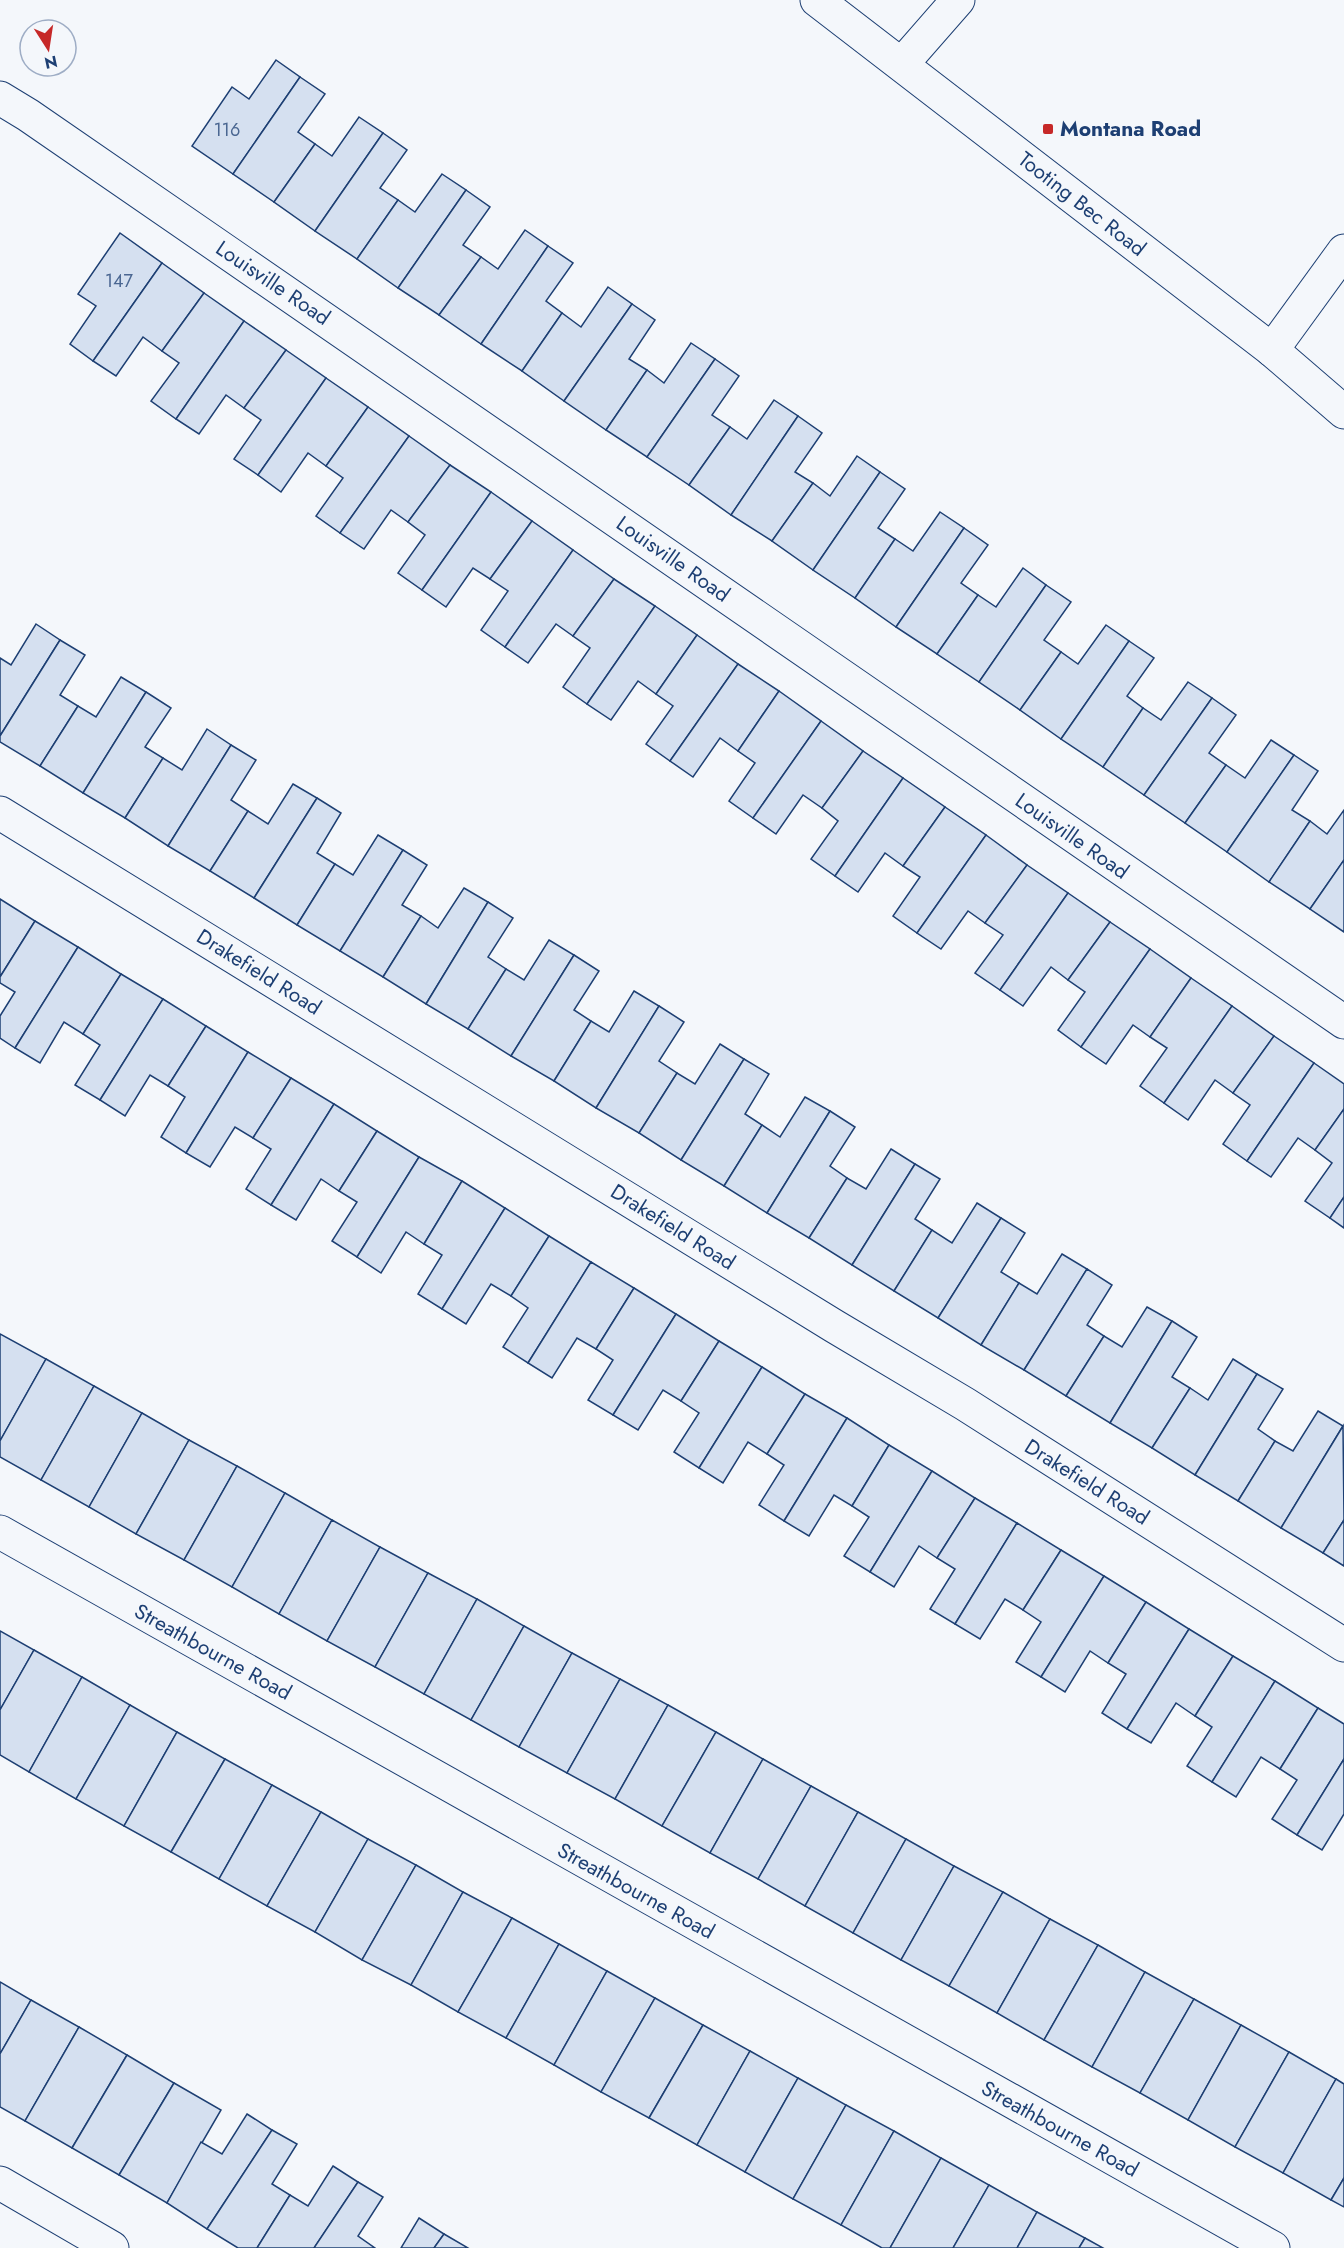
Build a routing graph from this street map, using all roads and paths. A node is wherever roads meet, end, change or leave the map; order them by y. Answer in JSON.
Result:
{"nodes":[{"id":1,"x":817,"y":0,"type":"edge"},
{"id":2,"x":958,"y":0,"type":"edge"},
{"id":3,"x":902,"y":64,"type":"junction"},
{"id":4,"x":0,"y":98,"type":"edge"},
{"id":5,"x":1344,"y":251,"type":"edge"},
{"id":6,"x":1272,"y":350,"type":"junction"},
{"id":7,"x":1344,"y":412,"type":"edge"},
{"id":8,"x":0,"y":813,"type":"edge"},
{"id":9,"x":1344,"y":1023,"type":"edge"},
{"id":10,"x":0,"y":1533,"type":"edge"},
{"id":11,"x":1344,"y":1645,"type":"edge"},
{"id":12,"x":0,"y":2183,"type":"edge"},
{"id":13,"x":112,"y":2248,"type":"edge"},
{"id":14,"x":1273,"y":2248,"type":"edge"}],
"edges":[{"from":1,"to":3,"type":"main road","name":"Tooting Bec Road"},
{"from":2,"to":3,"type":"main road"},
{"from":3,"to":6,"type":"main road","name":"Tooting Bec Road"},
{"from":4,"to":9,"type":"main road","name":"Louisville Road"},
{"from":5,"to":6,"type":"main road"},
{"from":6,"to":7,"type":"main road","name":"Tooting Bec Road"},
{"from":8,"to":11,"type":"main road","name":"Drakefield Road"},
{"from":10,"to":14,"type":"main road","name":"Streathbourne Road"},
{"from":12,"to":13,"type":"main road"}]}
